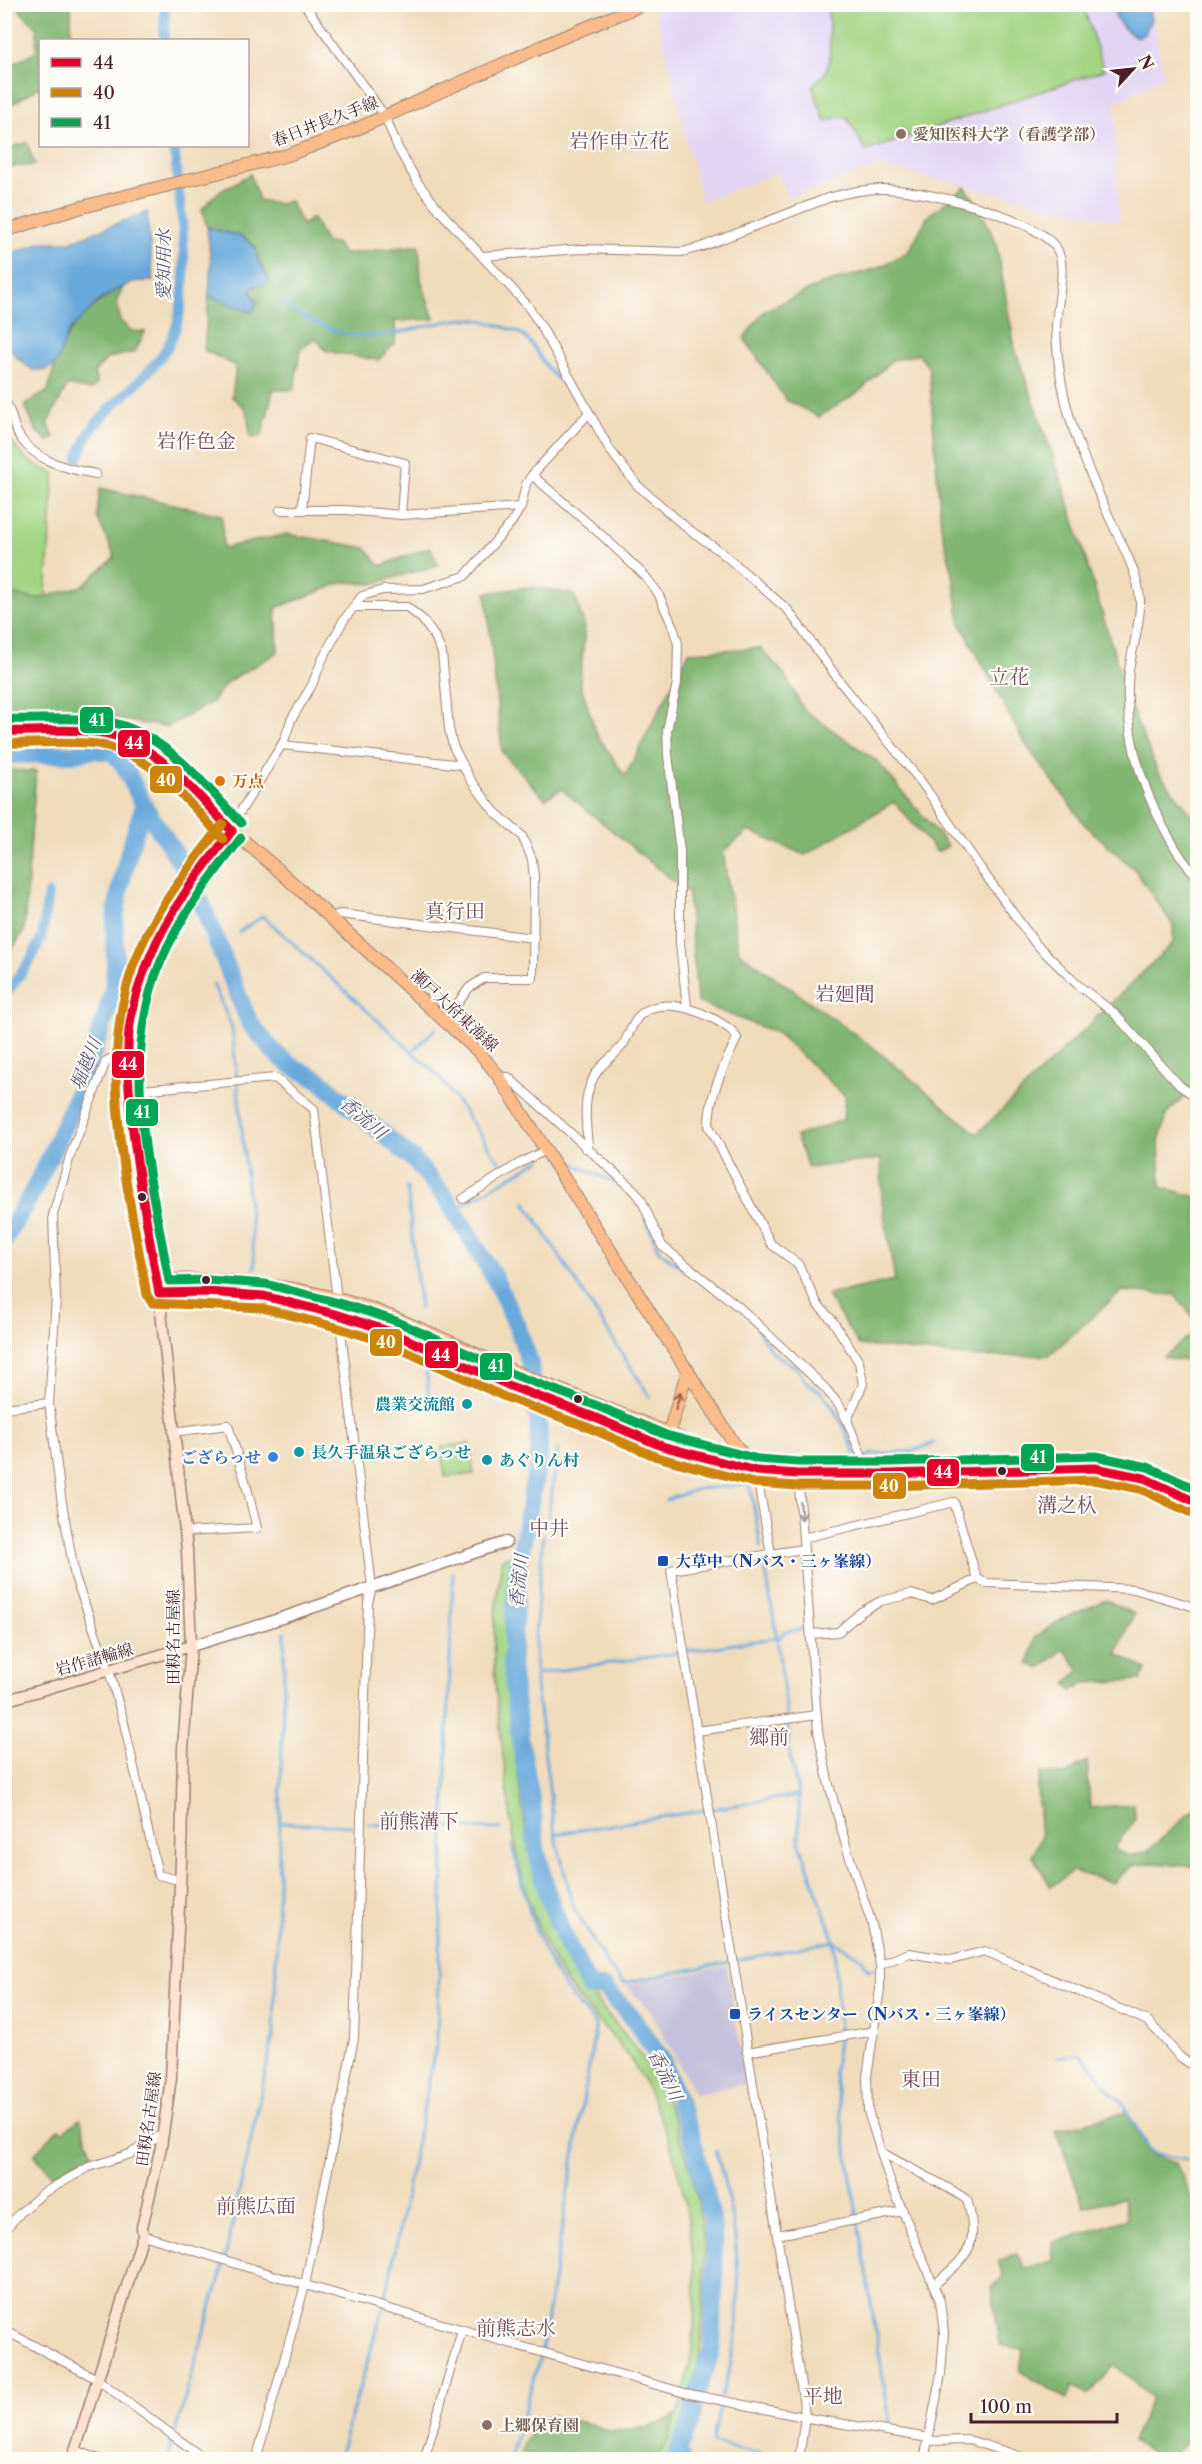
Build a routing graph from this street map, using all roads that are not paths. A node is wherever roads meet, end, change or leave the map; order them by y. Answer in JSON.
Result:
{"nodes":[{"id":1,"x":304,"y":4,"type":"edge"},
{"id":2,"x":644,"y":4,"type":"edge"},
{"id":3,"x":385,"y":116,"type":"junction"},
{"id":4,"x":4,"y":231,"type":"edge"},
{"id":5,"x":483,"y":255,"type":"junction"},
{"id":6,"x":4,"y":399,"type":"edge"},
{"id":7,"x":589,"y":413,"type":"junction"},
{"id":8,"x":96,"y":474,"type":"dead end"},
{"id":9,"x":532,"y":475,"type":"junction"},
{"id":10,"x":521,"y":507,"type":"junction"},
{"id":11,"x":302,"y":509,"type":"junction"},
{"id":12,"x":280,"y":510,"type":"dead end"},
{"id":13,"x":401,"y":515,"type":"junction"},
{"id":14,"x":353,"y":607,"type":"junction"},
{"id":15,"x":4,"y":730,"type":"edge"},
{"id":16,"x":282,"y":745,"type":"junction"},
{"id":17,"x":463,"y":765,"type":"junction"},
{"id":18,"x":232,"y":831,"type":"junction"},
{"id":19,"x":1197,"y":877,"type":"edge"},
{"id":20,"x":330,"y":918,"type":"junction"},
{"id":21,"x":534,"y":938,"type":"junction"},
{"id":22,"x":687,"y":1007,"type":"junction"},
{"id":23,"x":445,"y":1022,"type":"junction"},
{"id":24,"x":128,"y":1050,"type":"junction"},
{"id":25,"x":499,"y":1077,"type":"junction"},
{"id":26,"x":130,"y":1091,"type":"junction"},
{"id":27,"x":1197,"y":1098,"type":"edge"},
{"id":28,"x":585,"y":1148,"type":"junction"},
{"id":29,"x":546,"y":1150,"type":"junction"},
{"id":30,"x":463,"y":1199,"type":"dead end"},
{"id":31,"x":158,"y":1287,"type":"junction"},
{"id":32,"x":337,"y":1299,"type":"junction"},
{"id":33,"x":339,"y":1315,"type":"junction"},
{"id":34,"x":688,"y":1370,"type":"junction"},
{"id":35,"x":49,"y":1403,"type":"junction"},
{"id":36,"x":4,"y":1408,"type":"edge"},
{"id":37,"x":847,"y":1420,"type":"junction"},
{"id":38,"x":173,"y":1432,"type":"junction"},
{"id":39,"x":669,"y":1432,"type":"junction"},
{"id":40,"x":756,"y":1472,"type":"junction"},
{"id":41,"x":798,"y":1474,"type":"junction"},
{"id":42,"x":868,"y":1474,"type":"junction"},
{"id":43,"x":1197,"y":1503,"type":"edge"},
{"id":44,"x":185,"y":1532,"type":"junction"},
{"id":45,"x":803,"y":1538,"type":"junction"},
{"id":46,"x":506,"y":1542,"type":"dead end"},
{"id":47,"x":803,"y":1549,"type":"junction"},
{"id":48,"x":771,"y":1554,"type":"junction"},
{"id":49,"x":977,"y":1579,"type":"junction"},
{"id":50,"x":372,"y":1587,"type":"junction"},
{"id":51,"x":1197,"y":1608,"type":"edge"},
{"id":52,"x":811,"y":1634,"type":"junction"},
{"id":53,"x":191,"y":1646,"type":"junction"},
{"id":54,"x":109,"y":1671,"type":"junction"},
{"id":55,"x":4,"y":1701,"type":"edge"},
{"id":56,"x":817,"y":1715,"type":"junction"},
{"id":57,"x":696,"y":1731,"type":"junction"},
{"id":58,"x":179,"y":1880,"type":"junction"},
{"id":59,"x":880,"y":1965,"type":"junction"},
{"id":60,"x":875,"y":2031,"type":"junction"},
{"id":61,"x":747,"y":2052,"type":"junction"},
{"id":62,"x":1197,"y":2069,"type":"edge"},
{"id":63,"x":163,"y":2134,"type":"junction"},
{"id":64,"x":880,"y":2150,"type":"junction"},
{"id":65,"x":903,"y":2211,"type":"junction"},
{"id":66,"x":4,"y":2231,"type":"edge"},
{"id":67,"x":142,"y":2235,"type":"junction"},
{"id":68,"x":777,"y":2235,"type":"junction"},
{"id":69,"x":305,"y":2284,"type":"junction"},
{"id":70,"x":934,"y":2284,"type":"junction"},
{"id":71,"x":4,"y":2330,"type":"edge"},
{"id":72,"x":462,"y":2330,"type":"junction"},
{"id":73,"x":97,"y":2379,"type":"junction"},
{"id":74,"x":805,"y":2416,"type":"junction"},
{"id":75,"x":929,"y":2439,"type":"junction"},
{"id":76,"x":73,"y":2455,"type":"edge"},
{"id":77,"x":101,"y":2460,"type":"edge"},
{"id":78,"x":206,"y":2460,"type":"edge"},
{"id":79,"x":256,"y":2460,"type":"edge"},
{"id":80,"x":424,"y":2460,"type":"edge"},
{"id":81,"x":800,"y":2460,"type":"edge"},
{"id":82,"x":924,"y":2460,"type":"edge"},
{"id":83,"x":1031,"y":2460,"type":"edge"}],
"edges":[{"from":1,"to":3,"type":"street"},
{"from":2,"to":3,"type":"main road","name":"春日井長久手線"},
{"from":3,"to":4,"type":"main road","name":"春日井長久手線"},
{"from":3,"to":5,"type":"street"},
{"from":5,"to":7,"type":"street"},
{"from":5,"to":19,"type":"street"},
{"from":6,"to":8,"type":"street"},
{"from":7,"to":9,"type":"street"},
{"from":7,"to":27,"type":"street"},
{"from":9,"to":10,"type":"street"},
{"from":9,"to":22,"type":"street"},
{"from":10,"to":13,"type":"street"},
{"from":10,"to":14,"type":"street"},
{"from":11,"to":12,"type":"street"},
{"from":11,"to":13,"type":"street"},
{"from":11,"to":13,"type":"street"},
{"from":14,"to":16,"type":"street"},
{"from":14,"to":17,"type":"street"},
{"from":15,"to":18,"type":"main road","name":"瀬戸大府東海線"},
{"from":16,"to":17,"type":"street"},
{"from":16,"to":18,"type":"street"},
{"from":17,"to":21,"type":"street"},
{"from":18,"to":20,"type":"main road","name":"瀬戸大府東海線"},
{"from":18,"to":24,"type":"main road","name":"田籾名古屋線"},
{"from":20,"to":21,"type":"street"},
{"from":20,"to":23,"type":"main road","name":"瀬戸大府東海線"},
{"from":21,"to":23,"type":"street"},
{"from":22,"to":28,"type":"street"},
{"from":22,"to":37,"type":"street"},
{"from":23,"to":25,"type":"main road","name":"瀬戸大府東海線"},
{"from":24,"to":26,"type":"main road","name":"田籾名古屋線"},
{"from":24,"to":35,"type":"street"},
{"from":25,"to":28,"type":"street"},
{"from":25,"to":29,"type":"main road","name":"瀬戸大府東海線"},
{"from":26,"to":31,"type":"main road","name":"田籾名古屋線"},
{"from":26,"to":32,"type":"street"},
{"from":28,"to":37,"type":"street"},
{"from":29,"to":30,"type":"street"},
{"from":29,"to":34,"type":"main road","name":"瀬戸大府東海線"},
{"from":31,"to":32,"type":"main road"},
{"from":31,"to":33,"type":"main road"},
{"from":31,"to":38,"type":"main road","name":"田籾名古屋線"},
{"from":32,"to":39,"type":"main road"},
{"from":33,"to":40,"type":"main road"},
{"from":33,"to":50,"type":"street"},
{"from":39,"to":34,"type":"main road","one_way":true},
{"from":34,"to":40,"type":"main road","name":"瀬戸大府東海線"},
{"from":35,"to":36,"type":"street"},
{"from":35,"to":54,"type":"street"},
{"from":37,"to":42,"type":"street"},
{"from":38,"to":44,"type":"main road","name":"田籾名古屋線"},
{"from":38,"to":44,"type":"street"},
{"from":39,"to":40,"type":"main road"},
{"from":40,"to":41,"type":"main road"},
{"from":40,"to":48,"type":"street"},
{"from":41,"to":42,"type":"main road"},
{"from":41,"to":45,"type":"street","one_way":true},
{"from":42,"to":43,"type":"main road"},
{"from":44,"to":53,"type":"main road","name":"田籾名古屋線"},
{"from":45,"to":47,"type":"street"},
{"from":45,"to":49,"type":"street"},
{"from":46,"to":50,"type":"street"},
{"from":47,"to":48,"type":"street"},
{"from":47,"to":52,"type":"street"},
{"from":48,"to":57,"type":"street"},
{"from":49,"to":51,"type":"street"},
{"from":49,"to":52,"type":"street"},
{"from":50,"to":53,"type":"street"},
{"from":50,"to":69,"type":"street"},
{"from":52,"to":56,"type":"street"},
{"from":53,"to":54,"type":"main road","name":"岩作諸輪線"},
{"from":53,"to":58,"type":"main road","name":"田籾名古屋線"},
{"from":54,"to":55,"type":"main road","name":"岩作諸輪線"},
{"from":54,"to":58,"type":"street"},
{"from":56,"to":57,"type":"street"},
{"from":56,"to":59,"type":"street"},
{"from":57,"to":61,"type":"street"},
{"from":58,"to":63,"type":"main road","name":"田籾名古屋線"},
{"from":59,"to":60,"type":"street"},
{"from":59,"to":62,"type":"street"},
{"from":60,"to":61,"type":"street"},
{"from":60,"to":64,"type":"street"},
{"from":61,"to":68,"type":"street"},
{"from":63,"to":66,"type":"street"},
{"from":63,"to":67,"type":"main road","name":"田籾名古屋線"},
{"from":64,"to":65,"type":"street"},
{"from":64,"to":70,"type":"street"},
{"from":65,"to":68,"type":"street"},
{"from":65,"to":70,"type":"street"},
{"from":67,"to":69,"type":"street"},
{"from":67,"to":73,"type":"main road","name":"田籾名古屋線"},
{"from":68,"to":74,"type":"street"},
{"from":69,"to":72,"type":"street"},
{"from":69,"to":79,"type":"street"},
{"from":70,"to":75,"type":"street"},
{"from":71,"to":73,"type":"street"},
{"from":72,"to":74,"type":"street"},
{"from":72,"to":80,"type":"street"},
{"from":73,"to":76,"type":"main road","name":"田籾名古屋線"},
{"from":73,"to":78,"type":"street"},
{"from":74,"to":75,"type":"street"},
{"from":74,"to":81,"type":"street"},
{"from":75,"to":82,"type":"street"},
{"from":75,"to":83,"type":"street"},
{"from":76,"to":77,"type":"street"}]}
